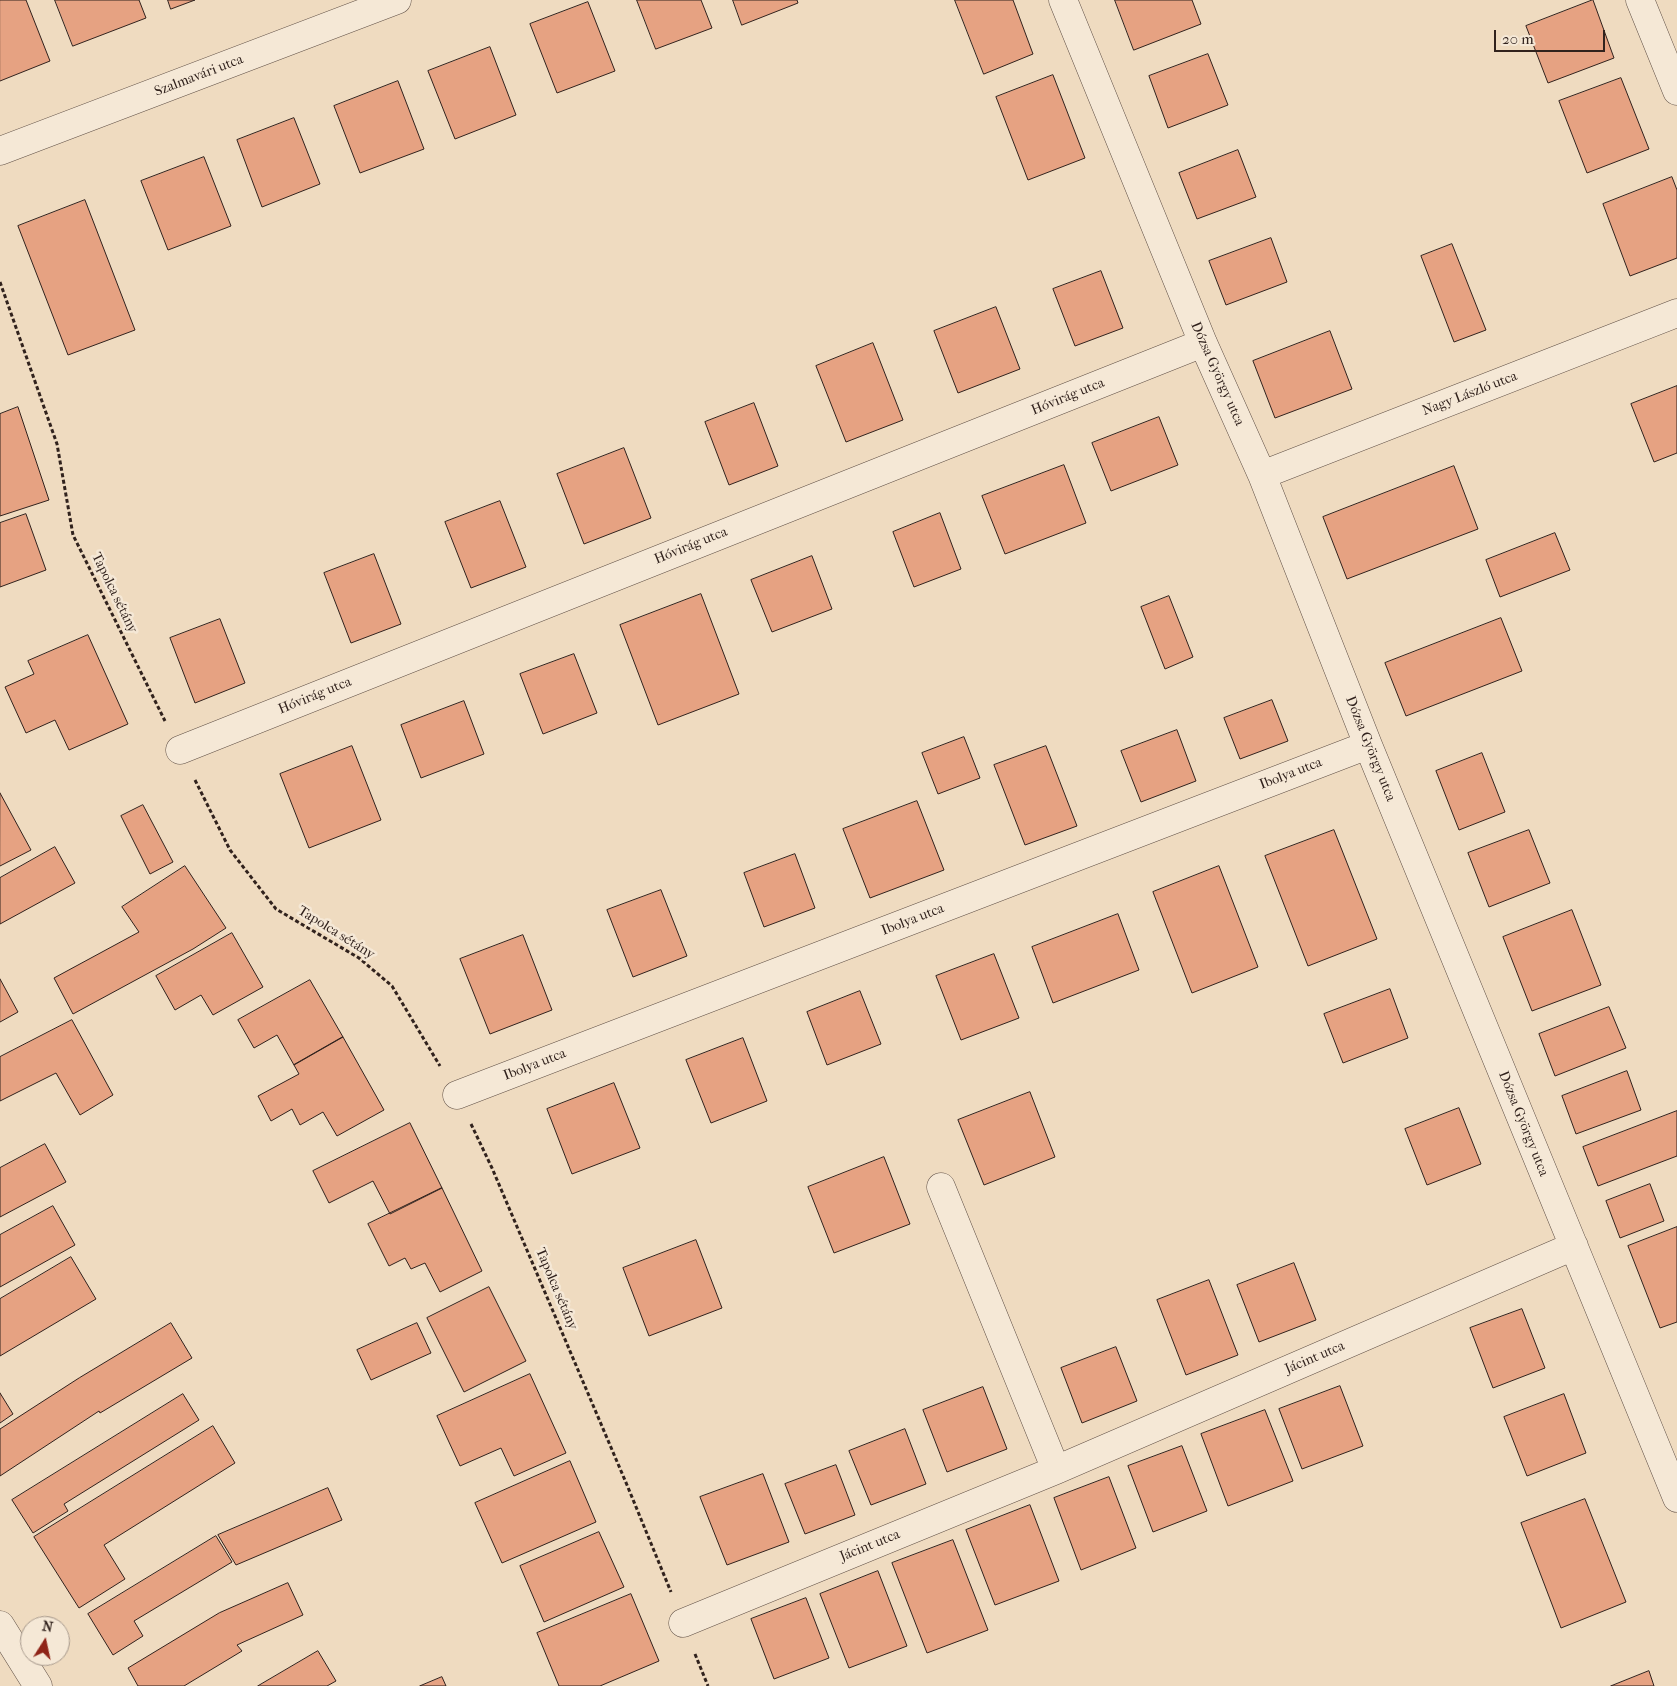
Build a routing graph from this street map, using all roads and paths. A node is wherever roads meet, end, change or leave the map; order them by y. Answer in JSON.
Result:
{"nodes":[{"id":1,"x":397,"y":0,"type":"edge"},
{"id":2,"x":1063,"y":0,"type":"edge"},
{"id":3,"x":1640,"y":0,"type":"edge"},
{"id":4,"x":341,"y":10,"type":"edge"},
{"id":5,"x":1677,"y":91,"type":"edge"},
{"id":6,"x":0,"y":151,"type":"edge"},
{"id":7,"x":0,"y":282,"type":"edge"},
{"id":8,"x":1677,"y":313,"type":"edge"},
{"id":9,"x":1203,"y":343,"type":"junction"},
{"id":10,"x":1262,"y":475,"type":"junction"},
{"id":11,"x":1368,"y":745,"type":"junction"},
{"id":12,"x":180,"y":750,"type":"junction"},
{"id":13,"x":457,"y":1094,"type":"junction"},
{"id":14,"x":941,"y":1187,"type":"dead end"},
{"id":15,"x":1574,"y":1246,"type":"junction"},
{"id":16,"x":1056,"y":1470,"type":"junction"},
{"id":17,"x":1677,"y":1498,"type":"edge"},
{"id":18,"x":684,"y":1623,"type":"junction"},
{"id":19,"x":0,"y":1625,"type":"edge"},
{"id":20,"x":38,"y":1686,"type":"edge"},
{"id":21,"x":708,"y":1686,"type":"edge"}],
"edges":[{"from":1,"to":4,"type":"street","name":"Szalmavári utca"},
{"from":2,"to":9,"type":"street","name":"Dózsa György utca"},
{"from":3,"to":5,"type":"street"},
{"from":4,"to":6,"type":"street","name":"Szalmavári utca"},
{"from":7,"to":12,"type":"path","name":"Tapolca sétány"},
{"from":8,"to":10,"type":"street","name":"Nagy László utca"},
{"from":9,"to":10,"type":"street","name":"Dózsa György utca"},
{"from":9,"to":12,"type":"street","name":"Hóvirág utca"},
{"from":10,"to":11,"type":"street","name":"Dózsa György utca"},
{"from":11,"to":13,"type":"street","name":"Ibolya utca"},
{"from":11,"to":15,"type":"street","name":"Dózsa György utca"},
{"from":12,"to":13,"type":"path","name":"Tapolca sétány"},
{"from":13,"to":18,"type":"path","name":"Tapolca sétány"},
{"from":14,"to":16,"type":"street"},
{"from":15,"to":16,"type":"street","name":"Jácint utca"},
{"from":15,"to":17,"type":"street","name":"Dózsa György utca"},
{"from":16,"to":18,"type":"street","name":"Jácint utca"},
{"from":18,"to":21,"type":"path","name":"Tapolca sétány"},
{"from":19,"to":20,"type":"street"}]}
